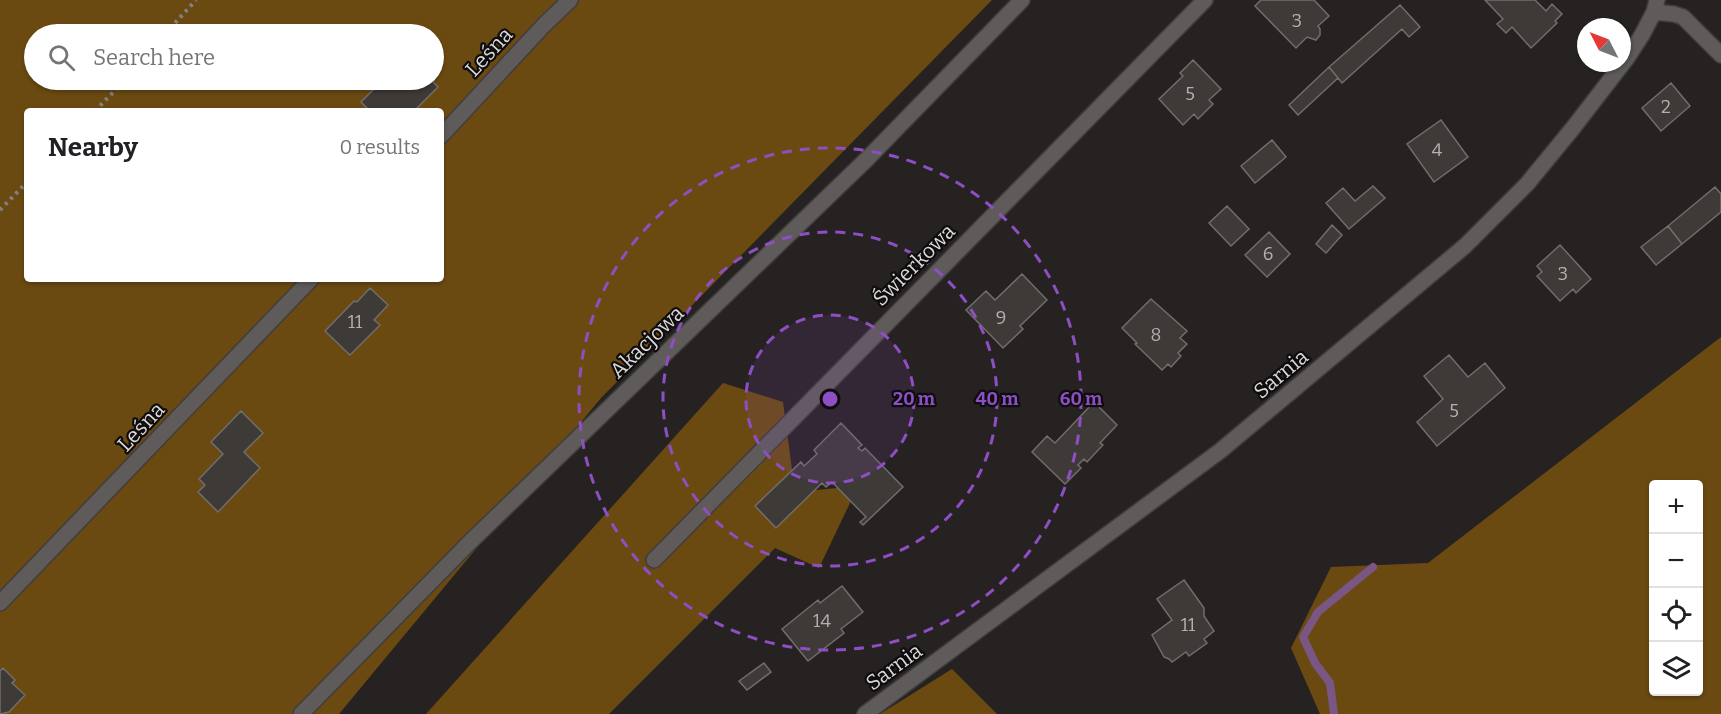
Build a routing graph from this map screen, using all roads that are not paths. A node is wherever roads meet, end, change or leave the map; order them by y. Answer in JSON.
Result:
{"nodes":[{"id":1,"x":570,"y":0,"type":"edge"},
{"id":2,"x":1022,"y":0,"type":"edge"},
{"id":3,"x":1205,"y":0,"type":"edge"},
{"id":4,"x":1656,"y":6,"type":"edge"},
{"id":5,"x":1721,"y":55,"type":"edge"},
{"id":6,"x":444,"y":133,"type":"edge"},
{"id":7,"x":308,"y":282,"type":"edge"},
{"id":8,"x":654,"y":560,"type":"dead end"},
{"id":9,"x":0,"y":603,"type":"edge"},
{"id":10,"x":301,"y":714,"type":"edge"},
{"id":11,"x":865,"y":714,"type":"edge"}],
"edges":[{"from":1,"to":6,"type":"street","name":"Leśna"},
{"from":2,"to":10,"type":"street","name":"Akacjowa"},
{"from":3,"to":8,"type":"street","name":"Świerkowa"},
{"from":4,"to":5,"type":"street"},
{"from":4,"to":11,"type":"street","name":"Sarnia"},
{"from":7,"to":9,"type":"street","name":"Leśna"}]}
